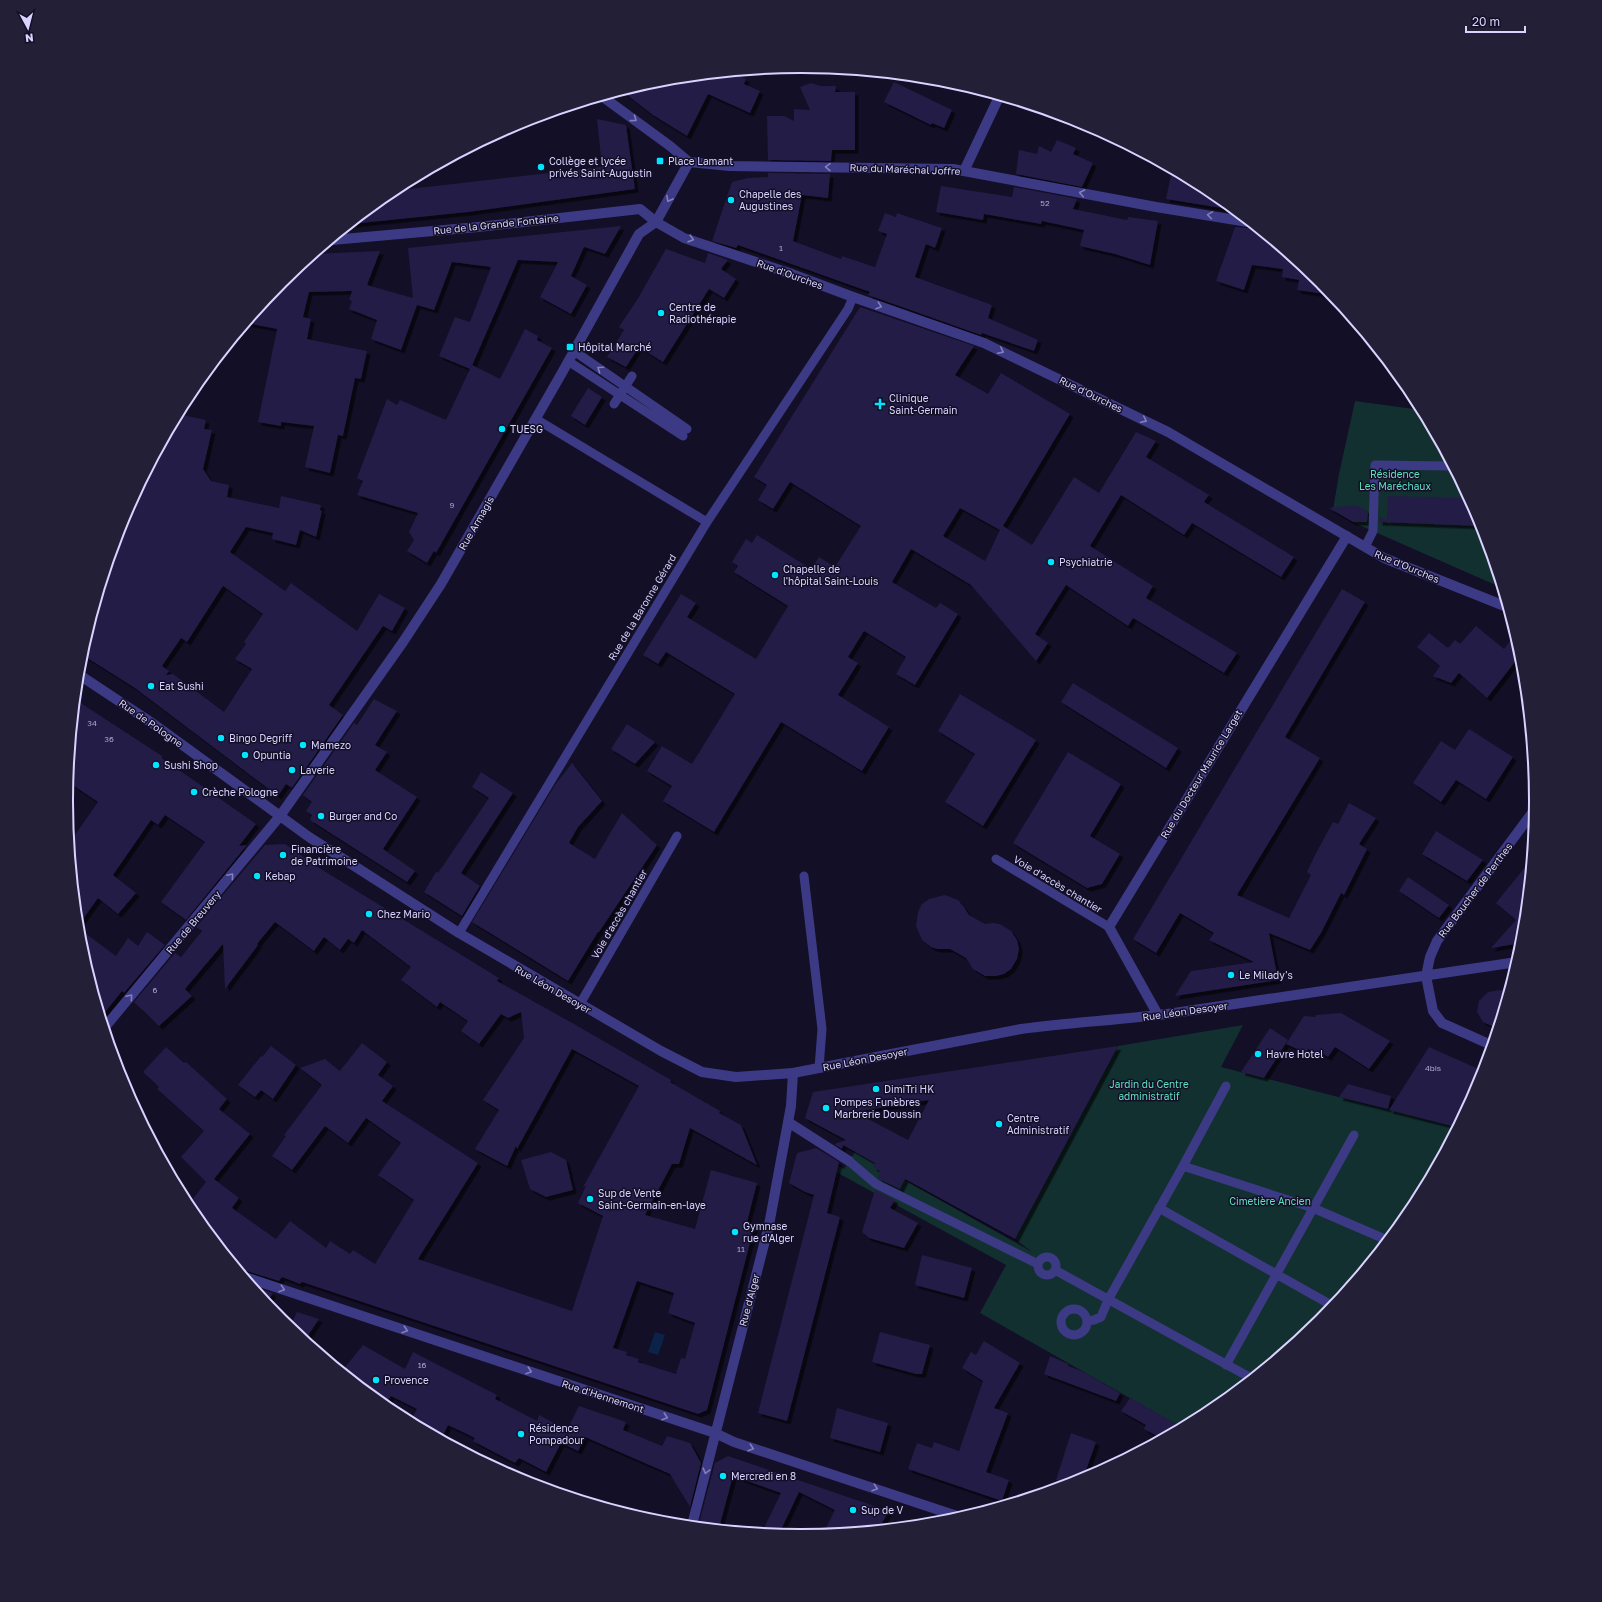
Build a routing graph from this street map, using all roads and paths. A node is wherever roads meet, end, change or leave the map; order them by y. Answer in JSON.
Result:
{"nodes":[{"id":1,"x":607,"y":100,"type":"edge"},
{"id":2,"x":997,"y":101,"type":"edge"},
{"id":3,"x":689,"y":162,"type":"junction"},
{"id":4,"x":964,"y":171,"type":"junction"},
{"id":5,"x":1241,"y":221,"type":"edge"},
{"id":6,"x":656,"y":222,"type":"junction"},
{"id":7,"x":338,"y":239,"type":"edge"},
{"id":8,"x":853,"y":297,"type":"junction"},
{"id":9,"x":574,"y":351,"type":"junction"},
{"id":10,"x":568,"y":361,"type":"junction"},
{"id":11,"x":632,"y":376,"type":"dead end"},
{"id":12,"x":625,"y":387,"type":"junction"},
{"id":13,"x":619,"y":395,"type":"junction"},
{"id":14,"x":614,"y":404,"type":"dead end"},
{"id":15,"x":536,"y":419,"type":"junction"},
{"id":16,"x":1447,"y":466,"type":"edge"},
{"id":17,"x":707,"y":522,"type":"junction"},
{"id":18,"x":1346,"y":536,"type":"junction"},
{"id":19,"x":1365,"y":547,"type":"junction"},
{"id":20,"x":1502,"y":605,"type":"edge"},
{"id":21,"x":84,"y":678,"type":"edge"},
{"id":22,"x":280,"y":816,"type":"junction"},
{"id":23,"x":1528,"y":818,"type":"edge"},
{"id":24,"x":677,"y":836,"type":"dead end"},
{"id":25,"x":996,"y":859,"type":"dead end"},
{"id":26,"x":804,"y":876,"type":"dead end"},
{"id":27,"x":1109,"y":927,"type":"junction"},
{"id":28,"x":459,"y":933,"type":"junction"},
{"id":29,"x":1510,"y":963,"type":"edge"},
{"id":30,"x":1426,"y":976,"type":"junction"},
{"id":31,"x":580,"y":1004,"type":"junction"},
{"id":32,"x":1158,"y":1015,"type":"junction"},
{"id":33,"x":108,"y":1023,"type":"edge"},
{"id":34,"x":1487,"y":1044,"type":"edge"},
{"id":35,"x":819,"y":1068,"type":"junction"},
{"id":36,"x":793,"y":1073,"type":"junction"},
{"id":37,"x":1226,"y":1086,"type":"dead end"},
{"id":38,"x":788,"y":1122,"type":"junction"},
{"id":39,"x":1354,"y":1134,"type":"dead end"},
{"id":40,"x":849,"y":1161,"type":"joint"},
{"id":41,"x":1183,"y":1166,"type":"junction"},
{"id":42,"x":1159,"y":1208,"type":"junction"},
{"id":43,"x":1313,"y":1208,"type":"junction"},
{"id":44,"x":1383,"y":1238,"type":"edge"},
{"id":45,"x":1038,"y":1264,"type":"junction"},
{"id":46,"x":1055,"y":1270,"type":"junction"},
{"id":47,"x":1276,"y":1274,"type":"junction"},
{"id":48,"x":253,"y":1280,"type":"edge"},
{"id":49,"x":1108,"y":1300,"type":"junction"},
{"id":50,"x":1328,"y":1303,"type":"edge"},
{"id":51,"x":1087,"y":1320,"type":"dead end"},
{"id":52,"x":1226,"y":1365,"type":"junction"},
{"id":53,"x":1247,"y":1376,"type":"edge"},
{"id":54,"x":715,"y":1433,"type":"junction"},
{"id":55,"x":949,"y":1513,"type":"edge"},
{"id":56,"x":693,"y":1521,"type":"edge"}],
"edges":[{"from":1,"to":3,"type":"street","one_way":true},
{"from":2,"to":4,"type":"street"},
{"from":4,"to":3,"type":"street","name":"Rue du Maréchal Joffre","one_way":true},
{"from":3,"to":6,"type":"street","one_way":true},
{"from":5,"to":4,"type":"street","name":"Rue du Maréchal Joffre","one_way":true},
{"from":6,"to":7,"type":"street","name":"Rue de la Grande Fontaine"},
{"from":6,"to":8,"type":"street","name":"Rue d'Ourches","one_way":true},
{"from":6,"to":9,"type":"street","name":"Rue Armagis"},
{"from":8,"to":17,"type":"lane","name":"Rue de la Baronne Gérard"},
{"from":8,"to":18,"type":"street","name":"Rue d'Ourches","one_way":true},
{"from":9,"to":10,"type":"street","name":"Rue Armagis"},
{"from":12,"to":9,"type":"lane","one_way":true},
{"from":10,"to":13,"type":"lane"},
{"from":10,"to":15,"type":"street","name":"Rue Armagis"},
{"from":11,"to":12,"type":"lane"},
{"from":12,"to":13,"type":"lane"},
{"from":12,"to":13,"type":"lane"},
{"from":13,"to":14,"type":"lane"},
{"from":15,"to":17,"type":"lane"},
{"from":15,"to":22,"type":"street","name":"Rue Armagis"},
{"from":16,"to":19,"type":"lane"},
{"from":17,"to":28,"type":"lane","name":"Rue de la Baronne Gérard"},
{"from":18,"to":19,"type":"street","name":"Rue d'Ourches"},
{"from":18,"to":27,"type":"street","name":"Rue du Docteur Maurice Larget"},
{"from":19,"to":20,"type":"street","name":"Rue d'Ourches"},
{"from":21,"to":22,"type":"street","name":"Rue de Pologne"},
{"from":22,"to":28,"type":"street","name":"Rue Léon Desoyer"},
{"from":33,"to":22,"type":"street","name":"Rue de Breuvery","one_way":true},
{"from":23,"to":30,"type":"street","name":"Rue Boucher de Perthes"},
{"from":24,"to":31,"type":"lane","name":"Voie d'accès chantier"},
{"from":25,"to":27,"type":"lane","name":"Voie d'accès chantier"},
{"from":26,"to":35,"type":"lane"},
{"from":27,"to":32,"type":"street"},
{"from":28,"to":31,"type":"street","name":"Rue Léon Desoyer"},
{"from":29,"to":30,"type":"street","name":"Rue Léon Desoyer"},
{"from":30,"to":32,"type":"street","name":"Rue Léon Desoyer"},
{"from":30,"to":34,"type":"street"},
{"from":31,"to":36,"type":"street","name":"Rue Léon Desoyer"},
{"from":32,"to":35,"type":"street","name":"Rue Léon Desoyer"},
{"from":35,"to":36,"type":"street","name":"Rue Léon Desoyer"},
{"from":36,"to":38,"type":"street","name":"Rue d'Alger"},
{"from":37,"to":41,"type":"lane"},
{"from":38,"to":40,"type":"street"},
{"from":38,"to":54,"type":"street","name":"Rue d'Alger"},
{"from":39,"to":43,"type":"lane"},
{"from":40,"to":45,"type":"lane"},
{"from":41,"to":42,"type":"lane"},
{"from":41,"to":43,"type":"lane"},
{"from":42,"to":47,"type":"lane"},
{"from":42,"to":49,"type":"lane"},
{"from":43,"to":44,"type":"lane"},
{"from":43,"to":47,"type":"lane"},
{"from":45,"to":46,"type":"lane"},
{"from":45,"to":46,"type":"lane"},
{"from":46,"to":49,"type":"lane"},
{"from":47,"to":50,"type":"lane"},
{"from":47,"to":52,"type":"lane"},
{"from":48,"to":54,"type":"street","name":"Rue d'Hennemont","one_way":true},
{"from":49,"to":51,"type":"lane"},
{"from":49,"to":52,"type":"lane"},
{"from":52,"to":53,"type":"lane"},
{"from":54,"to":55,"type":"street","name":"Rue d'Hennemont","one_way":true},
{"from":54,"to":56,"type":"street","name":"Rue d'Alger","one_way":true}]}
